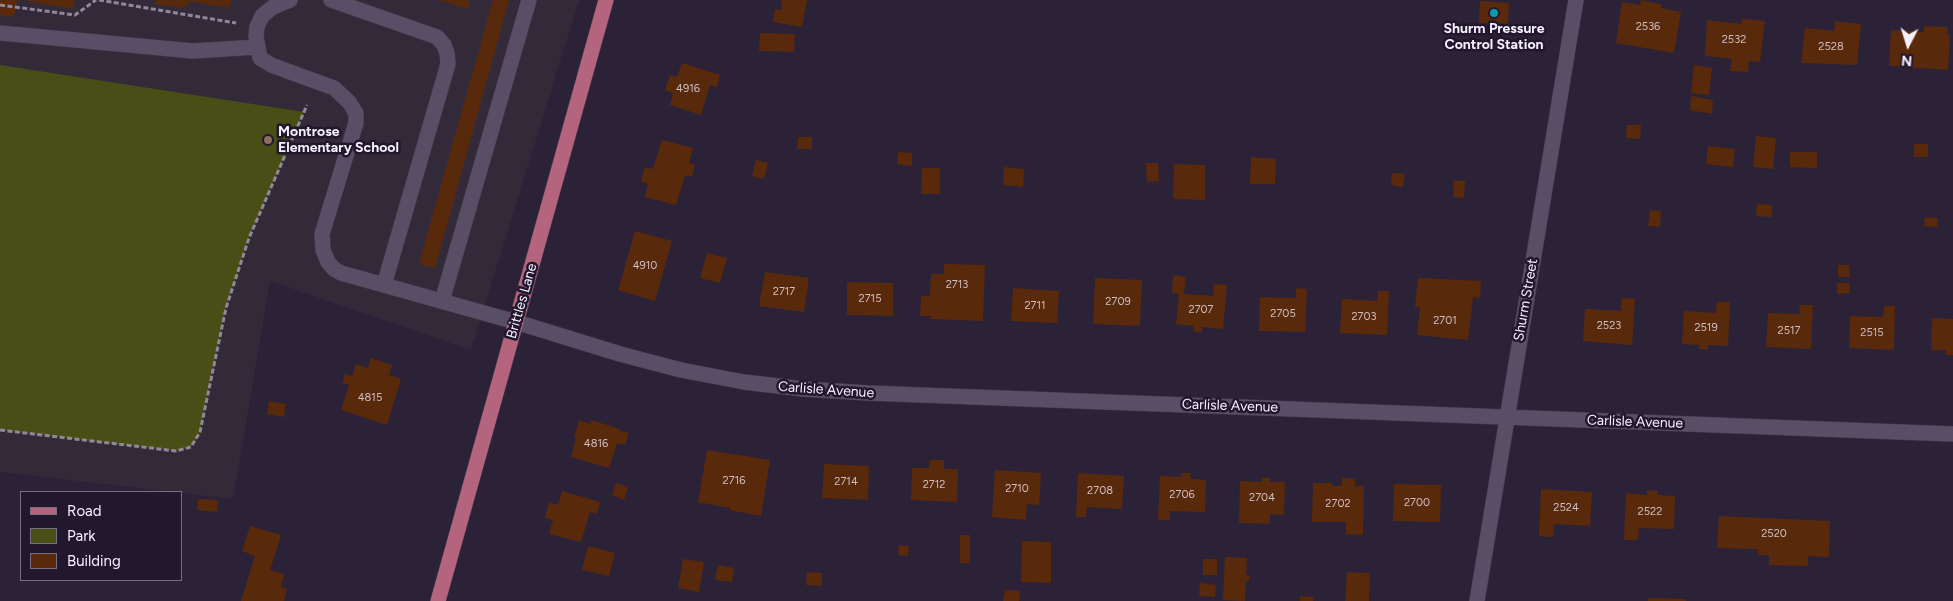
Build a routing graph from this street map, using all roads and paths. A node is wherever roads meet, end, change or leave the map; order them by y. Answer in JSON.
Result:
{"nodes":[{"id":1,"x":98,"y":0,"type":"edge"},
{"id":2,"x":290,"y":0,"type":"edge"},
{"id":3,"x":331,"y":0,"type":"edge"},
{"id":4,"x":529,"y":0,"type":"edge"},
{"id":5,"x":606,"y":0,"type":"edge"},
{"id":6,"x":1576,"y":0,"type":"edge"},
{"id":7,"x":0,"y":5,"type":"edge"},
{"id":8,"x":242,"y":24,"type":"dead end"},
{"id":9,"x":0,"y":33,"type":"edge"},
{"id":10,"x":257,"y":47,"type":"junction"},
{"id":11,"x":307,"y":105,"type":"dead end"},
{"id":12,"x":384,"y":285,"type":"junction"},
{"id":13,"x":442,"y":301,"type":"junction"},
{"id":14,"x":516,"y":322,"type":"junction"},
{"id":15,"x":1507,"y":417,"type":"junction"},
{"id":16,"x":0,"y":430,"type":"edge"},
{"id":17,"x":1953,"y":434,"type":"edge"},
{"id":18,"x":438,"y":601,"type":"edge"},
{"id":19,"x":1477,"y":601,"type":"edge"}],
"edges":[{"from":1,"to":7,"type":"path"},
{"from":1,"to":8,"type":"path"},
{"from":2,"to":10,"type":"street"},
{"from":3,"to":12,"type":"street"},
{"from":4,"to":13,"type":"street"},
{"from":5,"to":14,"type":"main road","name":"Brittles Lane"},
{"from":6,"to":15,"type":"street","name":"Shurm Street"},
{"from":9,"to":10,"type":"street"},
{"from":10,"to":12,"type":"street","name":"Carlisle Avenue"},
{"from":11,"to":16,"type":"path"},
{"from":12,"to":13,"type":"street","name":"Carlisle Avenue"},
{"from":13,"to":14,"type":"street","name":"Carlisle Avenue"},
{"from":14,"to":15,"type":"street","name":"Carlisle Avenue"},
{"from":14,"to":18,"type":"main road","name":"Brittles Lane"},
{"from":15,"to":17,"type":"street","name":"Carlisle Avenue"},
{"from":15,"to":19,"type":"street","name":"Shurm Street"}]}
